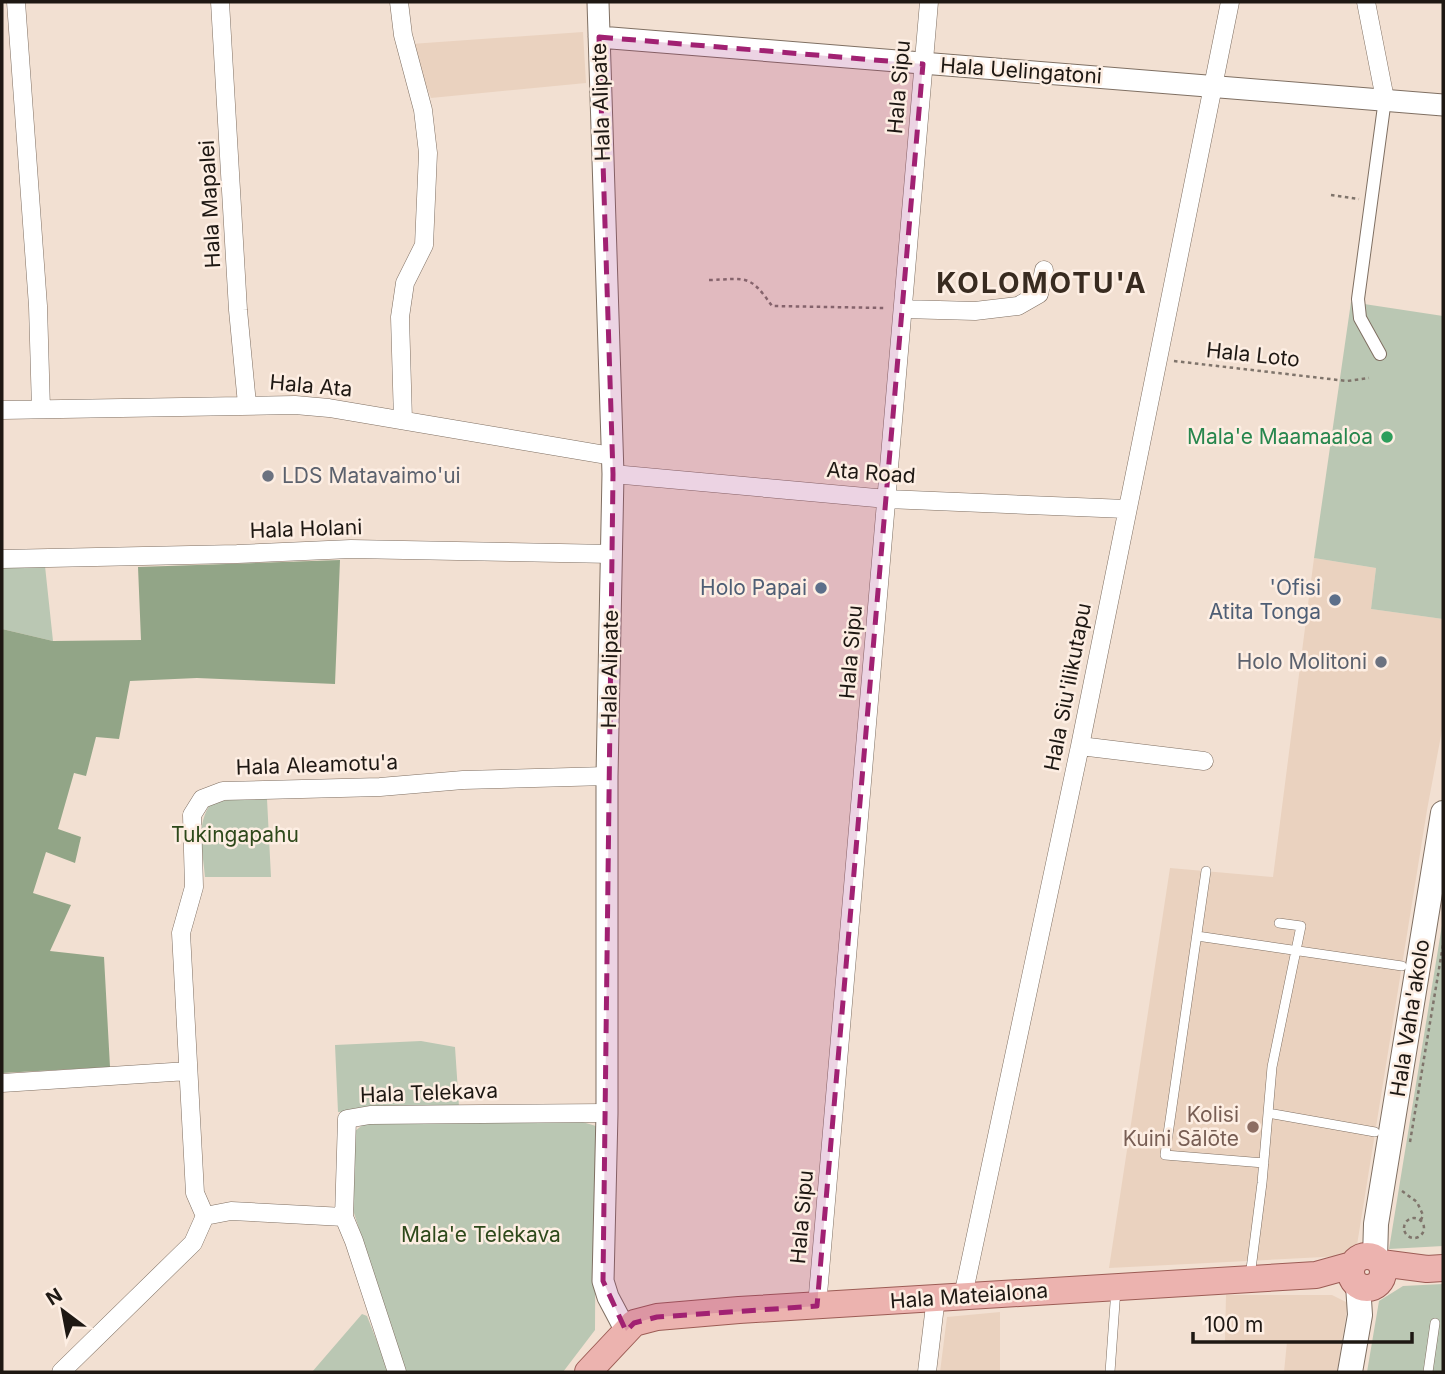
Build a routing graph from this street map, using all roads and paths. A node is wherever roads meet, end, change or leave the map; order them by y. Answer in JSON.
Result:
{"nodes":[{"id":1,"x":16,"y":2,"type":"edge"},
{"id":2,"x":220,"y":2,"type":"edge"},
{"id":3,"x":399,"y":2,"type":"edge"},
{"id":4,"x":598,"y":2,"type":"edge"},
{"id":5,"x":929,"y":2,"type":"edge"},
{"id":6,"x":1230,"y":2,"type":"edge"},
{"id":7,"x":1366,"y":2,"type":"edge"},
{"id":8,"x":599,"y":37,"type":"junction"},
{"id":9,"x":923,"y":64,"type":"junction"},
{"id":10,"x":1212,"y":86,"type":"junction"},
{"id":11,"x":1385,"y":99,"type":"junction"},
{"id":12,"x":1443,"y":104,"type":"edge"},
{"id":13,"x":1331,"y":195,"type":"dead end"},
{"id":14,"x":1371,"y":200,"type":"junction"},
{"id":15,"x":1044,"y":270,"type":"dead end"},
{"id":16,"x":709,"y":280,"type":"dead end"},
{"id":17,"x":903,"y":309,"type":"junction"},
{"id":18,"x":1380,"y":354,"type":"dead end"},
{"id":19,"x":1157,"y":359,"type":"junction"},
{"id":20,"x":1369,"y":378,"type":"dead end"},
{"id":21,"x":247,"y":404,"type":"junction"},
{"id":22,"x":41,"y":409,"type":"junction"},
{"id":23,"x":2,"y":410,"type":"edge"},
{"id":24,"x":402,"y":420,"type":"junction"},
{"id":25,"x":613,"y":465,"type":"junction"},
{"id":26,"x":887,"y":499,"type":"junction"},
{"id":27,"x":1126,"y":509,"type":"junction"},
{"id":28,"x":612,"y":554,"type":"junction"},
{"id":29,"x":2,"y":559,"type":"edge"},
{"id":30,"x":1080,"y":746,"type":"junction"},
{"id":31,"x":1205,"y":761,"type":"dead end"},
{"id":32,"x":607,"y":776,"type":"junction"},
{"id":33,"x":1443,"y":813,"type":"edge"},
{"id":34,"x":1206,"y":871,"type":"dead end"},
{"id":35,"x":1279,"y":923,"type":"dead end"},
{"id":36,"x":1197,"y":936,"type":"junction"},
{"id":37,"x":1443,"y":945,"type":"edge"},
{"id":38,"x":1295,"y":950,"type":"junction"},
{"id":39,"x":1402,"y":966,"type":"dead end"},
{"id":40,"x":188,"y":1071,"type":"junction"},
{"id":41,"x":2,"y":1083,"type":"edge"},
{"id":42,"x":607,"y":1113,"type":"junction"},
{"id":43,"x":1268,"y":1113,"type":"junction"},
{"id":44,"x":1375,"y":1132,"type":"dead end"},
{"id":45,"x":1408,"y":1150,"type":"dead end"},
{"id":46,"x":1264,"y":1163,"type":"junction"},
{"id":47,"x":1395,"y":1187,"type":"dead end"},
{"id":48,"x":205,"y":1216,"type":"junction"},
{"id":49,"x":344,"y":1217,"type":"junction"},
{"id":50,"x":1421,"y":1220,"type":"junction"},
{"id":51,"x":1435,"y":1268,"type":"edge"},
{"id":52,"x":1367,"y":1272,"type":"junction"},
{"id":53,"x":1250,"y":1279,"type":"junction"},
{"id":54,"x":1116,"y":1287,"type":"junction"},
{"id":55,"x":962,"y":1296,"type":"junction"},
{"id":56,"x":936,"y":1297,"type":"junction"},
{"id":57,"x":817,"y":1306,"type":"junction"},
{"id":58,"x":1436,"y":1323,"type":"dead end"},
{"id":59,"x":626,"y":1331,"type":"junction"},
{"id":60,"x":1354,"y":1371,"type":"edge"},
{"id":61,"x":61,"y":1372,"type":"edge"},
{"id":62,"x":397,"y":1372,"type":"edge"},
{"id":63,"x":588,"y":1372,"type":"edge"},
{"id":64,"x":927,"y":1372,"type":"edge"},
{"id":65,"x":1110,"y":1372,"type":"edge"},
{"id":66,"x":1428,"y":1372,"type":"edge"}],
"edges":[{"from":1,"to":22,"type":"street"},
{"from":2,"to":21,"type":"street","name":"Hala Mapalei"},
{"from":3,"to":24,"type":"street"},
{"from":4,"to":8,"type":"street","name":"Hala Alipate"},
{"from":5,"to":9,"type":"street","name":"Hala Sipu"},
{"from":6,"to":10,"type":"street","name":"Hala Siu'ilikutapu"},
{"from":7,"to":11,"type":"street"},
{"from":8,"to":9,"type":"street","name":"Hala Uelingatoni"},
{"from":8,"to":25,"type":"street","name":"Hala Alipate"},
{"from":9,"to":10,"type":"street","name":"Hala Uelingatoni"},
{"from":9,"to":17,"type":"street","name":"Hala Sipu"},
{"from":10,"to":11,"type":"street","name":"Hala Uelingatoni"},
{"from":10,"to":19,"type":"street","name":"Hala Siu'ilikutapu"},
{"from":11,"to":12,"type":"street","name":"Hala Uelingatoni"},
{"from":11,"to":14,"type":"street"},
{"from":13,"to":14,"type":"path"},
{"from":14,"to":18,"type":"street"},
{"from":15,"to":17,"type":"street"},
{"from":16,"to":17,"type":"path"},
{"from":17,"to":26,"type":"street","name":"Hala Sipu"},
{"from":19,"to":20,"type":"path","name":"Hala Loto"},
{"from":19,"to":27,"type":"street","name":"Hala Siu'ilikutapu"},
{"from":21,"to":22,"type":"street","name":"Hala Ata"},
{"from":21,"to":24,"type":"street","name":"Hala Ata"},
{"from":22,"to":23,"type":"street","name":"Hala Ata"},
{"from":24,"to":25,"type":"street","name":"Hala Ata"},
{"from":25,"to":26,"type":"street","name":"Ata Road"},
{"from":25,"to":28,"type":"street","name":"Hala Alipate"},
{"from":26,"to":27,"type":"street","name":"Ata Road"},
{"from":26,"to":57,"type":"street","name":"Hala Sipu"},
{"from":27,"to":30,"type":"street","name":"Hala Siu'ilikutapu"},
{"from":28,"to":29,"type":"street","name":"Hala Holani"},
{"from":28,"to":32,"type":"street","name":"Hala Alipate"},
{"from":30,"to":31,"type":"street"},
{"from":30,"to":55,"type":"street","name":"Hala Siu'ilikutapu"},
{"from":32,"to":40,"type":"street","name":"Hala Aleamotu'a"},
{"from":32,"to":42,"type":"street","name":"Hala Alipate"},
{"from":33,"to":52,"type":"main road","name":"Hala Vaha'akolo"},
{"from":34,"to":36,"type":"lane"},
{"from":35,"to":38,"type":"lane"},
{"from":36,"to":38,"type":"lane"},
{"from":36,"to":46,"type":"lane"},
{"from":37,"to":45,"type":"path"},
{"from":38,"to":39,"type":"lane"},
{"from":38,"to":43,"type":"lane"},
{"from":40,"to":41,"type":"street"},
{"from":40,"to":48,"type":"street","name":"Hala Aleamotu'a"},
{"from":42,"to":49,"type":"street","name":"Hala Telekava"},
{"from":42,"to":59,"type":"street","name":"Hala Alipate"},
{"from":43,"to":44,"type":"lane"},
{"from":43,"to":46,"type":"lane"},
{"from":46,"to":53,"type":"lane"},
{"from":47,"to":50,"type":"path"},
{"from":48,"to":49,"type":"street"},
{"from":48,"to":61,"type":"street"},
{"from":49,"to":62,"type":"street","name":"Hala Telekava"},
{"from":50,"to":50,"type":"path"},
{"from":51,"to":52,"type":"main road","name":"Hala Mateialona"},
{"from":52,"to":53,"type":"main road","name":"Hala Mateialona"},
{"from":52,"to":60,"type":"main road","name":"Hala Vaha'akolo"},
{"from":53,"to":54,"type":"main road","name":"Hala Mateialona"},
{"from":54,"to":55,"type":"main road","name":"Hala Mateialona"},
{"from":54,"to":65,"type":"lane"},
{"from":55,"to":56,"type":"main road","name":"Hala Mateialona"},
{"from":56,"to":57,"type":"main road","name":"Hala Mateialona"},
{"from":56,"to":64,"type":"street"},
{"from":57,"to":59,"type":"main road","name":"Hala Mateialona"},
{"from":58,"to":66,"type":"lane"},
{"from":59,"to":63,"type":"main road"}]}
